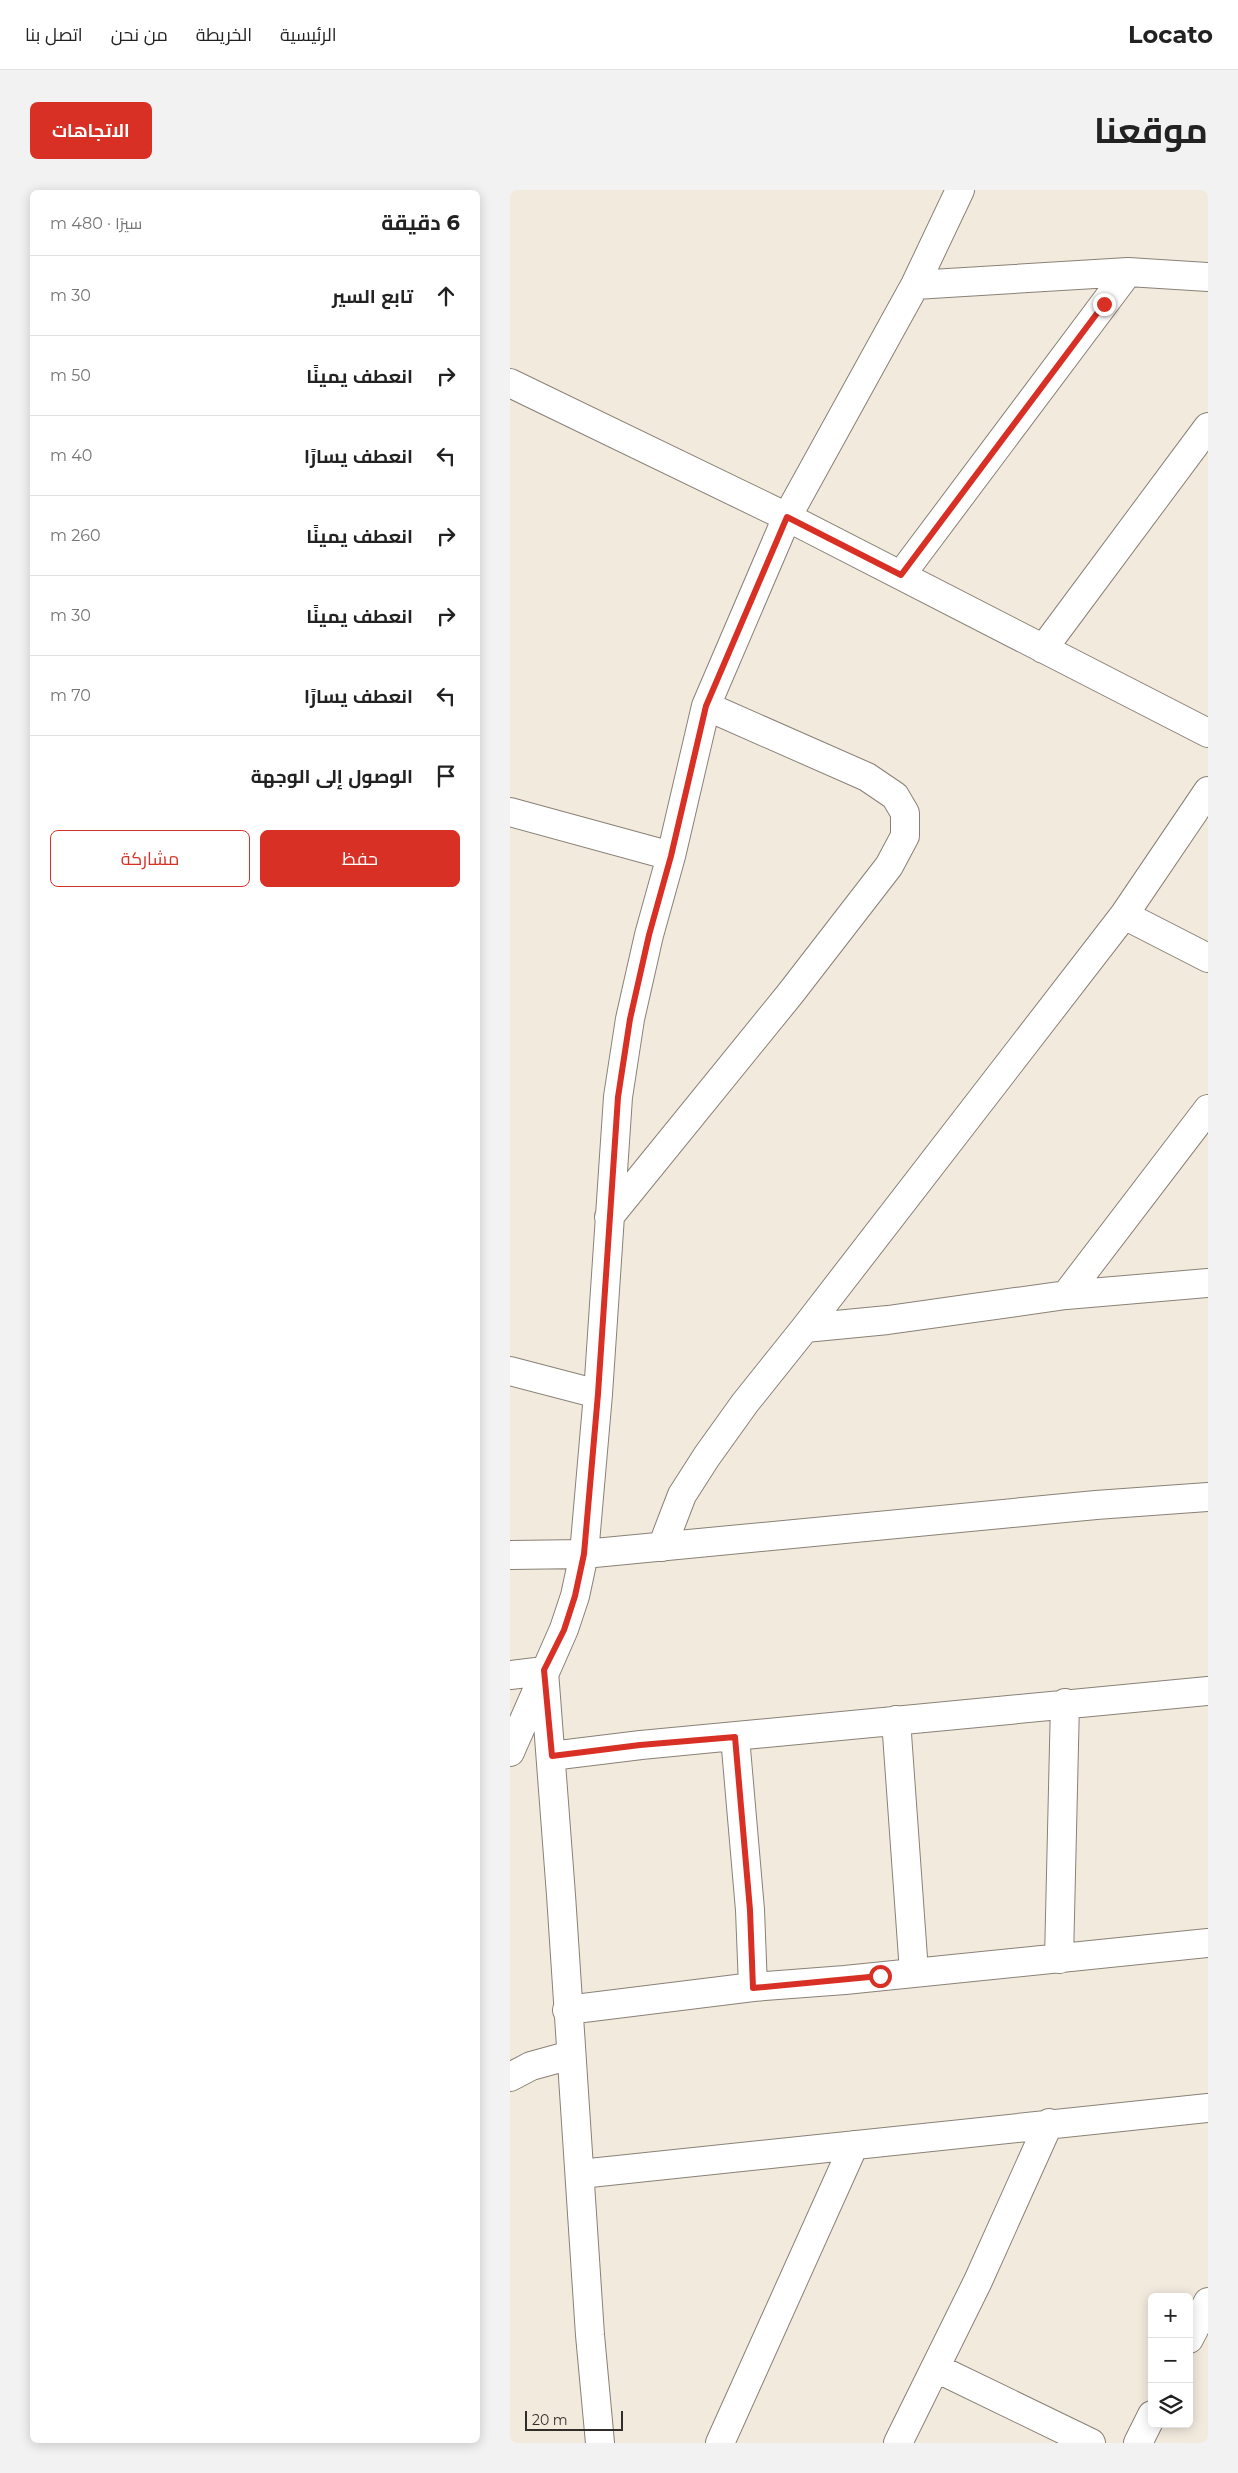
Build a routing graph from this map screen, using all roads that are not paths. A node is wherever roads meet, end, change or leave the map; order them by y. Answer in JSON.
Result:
{"nodes":[{"id":1,"x":960,"y":190,"type":"edge"},
{"id":2,"x":1128,"y":272,"type":"junction"},
{"id":3,"x":1208,"y":277,"type":"edge"},
{"id":4,"x":915,"y":285,"type":"junction"},
{"id":5,"x":510,"y":383,"type":"edge"},
{"id":6,"x":1208,"y":427,"type":"edge"},
{"id":7,"x":787,"y":517,"type":"junction"},
{"id":8,"x":901,"y":575,"type":"junction"},
{"id":9,"x":1044,"y":649,"type":"junction"},
{"id":10,"x":706,"y":706,"type":"junction"},
{"id":11,"x":1208,"y":733,"type":"edge"},
{"id":12,"x":1208,"y":791,"type":"edge"},
{"id":13,"x":510,"y":812,"type":"edge"},
{"id":14,"x":671,"y":856,"type":"junction"},
{"id":15,"x":1124,"y":915,"type":"junction"},
{"id":16,"x":1208,"y":958,"type":"edge"},
{"id":17,"x":1208,"y":1109,"type":"edge"},
{"id":18,"x":609,"y":1217,"type":"junction"},
{"id":19,"x":1208,"y":1283,"type":"edge"},
{"id":20,"x":1066,"y":1295,"type":"junction"},
{"id":21,"x":805,"y":1328,"type":"junction"},
{"id":22,"x":510,"y":1371,"type":"edge"},
{"id":23,"x":598,"y":1394,"type":"junction"},
{"id":24,"x":1208,"y":1497,"type":"edge"},
{"id":25,"x":662,"y":1547,"type":"junction"},
{"id":26,"x":584,"y":1554,"type":"junction"},
{"id":27,"x":510,"y":1555,"type":"edge"},
{"id":28,"x":544,"y":1670,"type":"junction"},
{"id":29,"x":510,"y":1675,"type":"edge"},
{"id":30,"x":1208,"y":1691,"type":"edge"},
{"id":31,"x":1065,"y":1703,"type":"junction"},
{"id":32,"x":896,"y":1720,"type":"junction"},
{"id":33,"x":735,"y":1737,"type":"junction"},
{"id":34,"x":510,"y":1752,"type":"edge"},
{"id":35,"x":552,"y":1756,"type":"junction"},
{"id":36,"x":1208,"y":1943,"type":"edge"},
{"id":37,"x":1059,"y":1960,"type":"junction"},
{"id":38,"x":914,"y":1972,"type":"junction"},
{"id":39,"x":753,"y":1988,"type":"junction"},
{"id":40,"x":567,"y":2010,"type":"junction"},
{"id":41,"x":571,"y":2055,"type":"junction"},
{"id":42,"x":510,"y":2076,"type":"edge"},
{"id":43,"x":1208,"y":2108,"type":"edge"},
{"id":44,"x":1049,"y":2124,"type":"junction"},
{"id":45,"x":854,"y":2145,"type":"junction"},
{"id":46,"x":580,"y":2174,"type":"junction"},
{"id":47,"x":1208,"y":2302,"type":"edge"},
{"id":48,"x":1190,"y":2338,"type":"edge"},
{"id":49,"x":936,"y":2368,"type":"junction"},
{"id":50,"x":1148,"y":2423,"type":"edge"},
{"id":51,"x":599,"y":2437,"type":"edge"},
{"id":52,"x":623,"y":2443,"type":"edge"},
{"id":53,"x":720,"y":2443,"type":"edge"},
{"id":54,"x":898,"y":2443,"type":"edge"},
{"id":55,"x":1091,"y":2443,"type":"edge"},
{"id":56,"x":1138,"y":2443,"type":"edge"}],
"edges":[{"from":1,"to":4,"type":"street"},
{"from":2,"to":3,"type":"street"},
{"from":2,"to":4,"type":"street"},
{"from":2,"to":8,"type":"street"},
{"from":4,"to":7,"type":"street"},
{"from":5,"to":7,"type":"street"},
{"from":6,"to":9,"type":"street"},
{"from":7,"to":8,"type":"street"},
{"from":7,"to":10,"type":"street"},
{"from":8,"to":9,"type":"street"},
{"from":9,"to":11,"type":"street"},
{"from":10,"to":14,"type":"street"},
{"from":10,"to":18,"type":"street"},
{"from":12,"to":15,"type":"street"},
{"from":13,"to":14,"type":"street"},
{"from":14,"to":18,"type":"street"},
{"from":15,"to":16,"type":"street"},
{"from":15,"to":21,"type":"street"},
{"from":17,"to":20,"type":"street"},
{"from":18,"to":23,"type":"street"},
{"from":19,"to":20,"type":"street"},
{"from":20,"to":21,"type":"street"},
{"from":21,"to":25,"type":"street"},
{"from":22,"to":23,"type":"street"},
{"from":23,"to":26,"type":"street"},
{"from":24,"to":25,"type":"street"},
{"from":25,"to":26,"type":"street"},
{"from":26,"to":27,"type":"street"},
{"from":26,"to":28,"type":"street"},
{"from":28,"to":29,"type":"street"},
{"from":28,"to":34,"type":"street"},
{"from":28,"to":35,"type":"street"},
{"from":30,"to":31,"type":"street"},
{"from":31,"to":32,"type":"street"},
{"from":31,"to":37,"type":"street"},
{"from":32,"to":33,"type":"street"},
{"from":32,"to":38,"type":"street"},
{"from":33,"to":35,"type":"street"},
{"from":33,"to":39,"type":"street"},
{"from":35,"to":40,"type":"street"},
{"from":36,"to":37,"type":"street"},
{"from":37,"to":38,"type":"street"},
{"from":38,"to":39,"type":"street"},
{"from":39,"to":40,"type":"street"},
{"from":40,"to":41,"type":"street"},
{"from":41,"to":42,"type":"street"},
{"from":41,"to":46,"type":"street"},
{"from":43,"to":44,"type":"street"},
{"from":44,"to":45,"type":"street"},
{"from":44,"to":49,"type":"street"},
{"from":45,"to":46,"type":"street"},
{"from":45,"to":53,"type":"street"},
{"from":46,"to":51,"type":"street"},
{"from":47,"to":48,"type":"street"},
{"from":49,"to":54,"type":"street"},
{"from":49,"to":55,"type":"street"},
{"from":50,"to":56,"type":"street"},
{"from":51,"to":52,"type":"street"}]}
